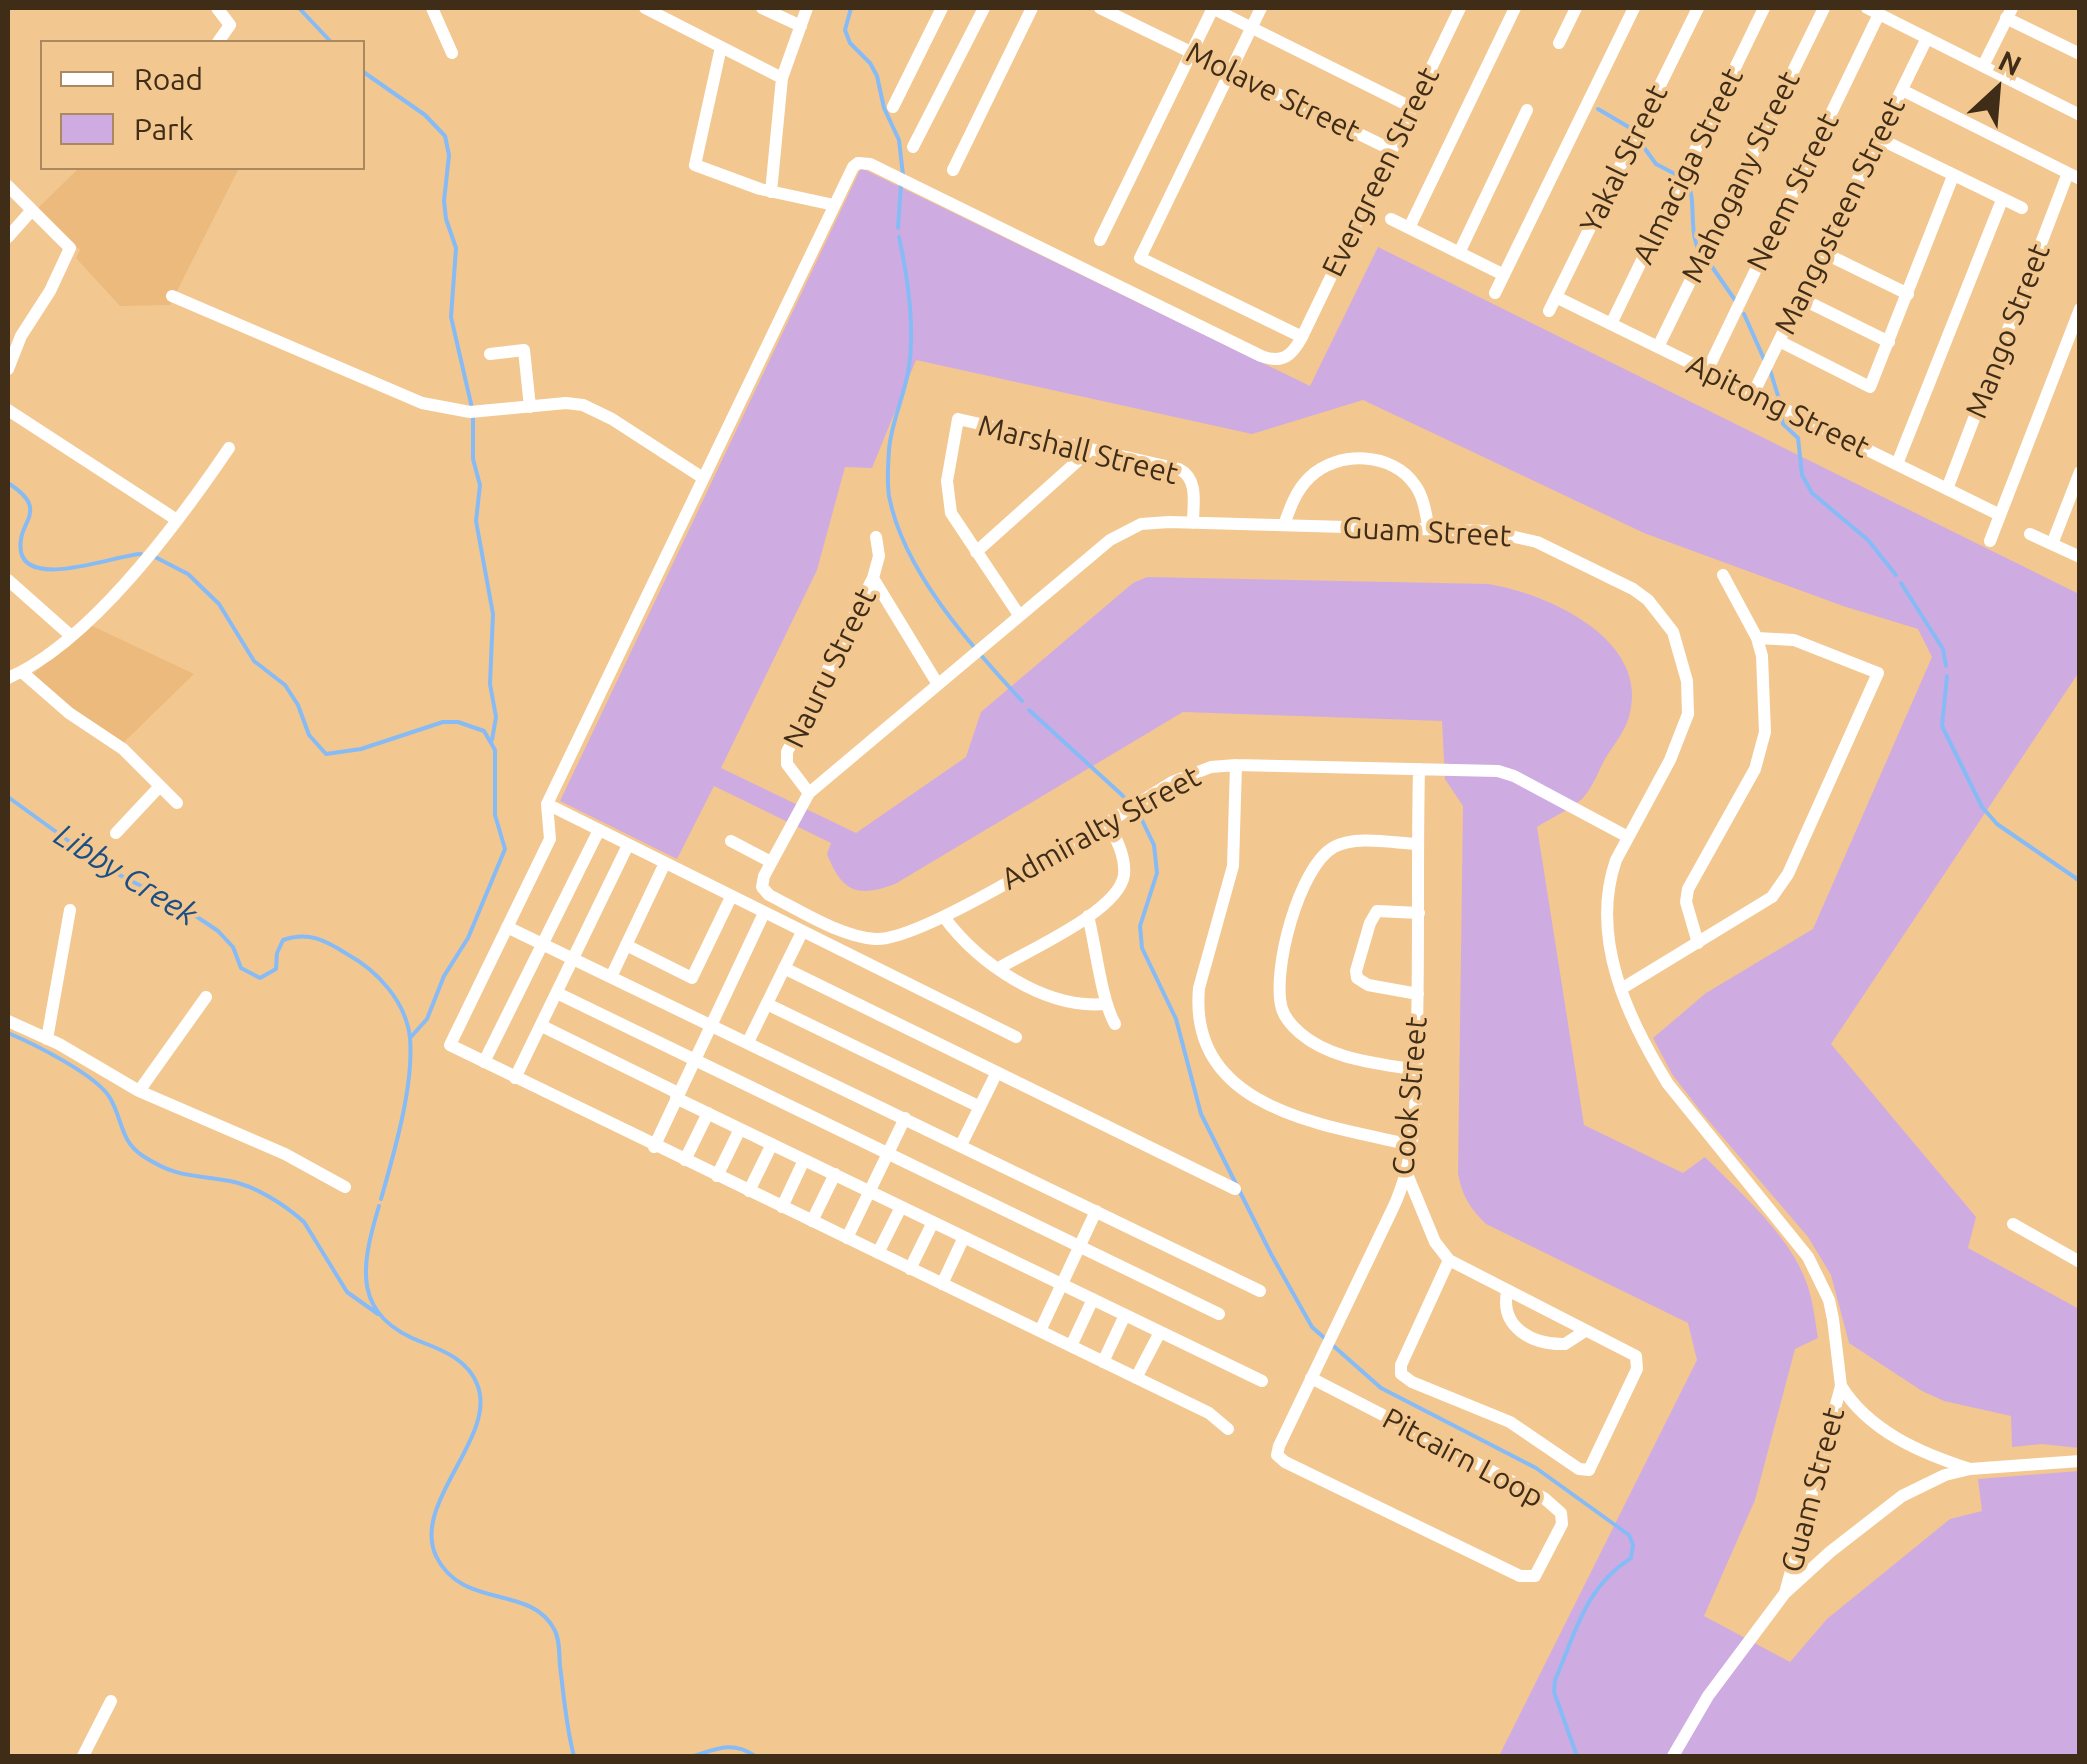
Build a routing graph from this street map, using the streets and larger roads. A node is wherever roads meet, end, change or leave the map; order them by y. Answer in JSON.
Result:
{"nodes":[{"id":1,"x":217,"y":8,"type":"edge"},
{"id":2,"x":432,"y":8,"type":"edge"},
{"id":3,"x":645,"y":8,"type":"edge"},
{"id":4,"x":762,"y":8,"type":"edge"},
{"id":5,"x":807,"y":8,"type":"edge"},
{"id":6,"x":942,"y":8,"type":"edge"},
{"id":7,"x":984,"y":8,"type":"edge"},
{"id":8,"x":1032,"y":8,"type":"edge"},
{"id":9,"x":1100,"y":8,"type":"edge"},
{"id":10,"x":1213,"y":8,"type":"edge"},
{"id":11,"x":1261,"y":8,"type":"edge"},
{"id":12,"x":1460,"y":8,"type":"edge"},
{"id":13,"x":1515,"y":8,"type":"edge"},
{"id":14,"x":1576,"y":8,"type":"edge"},
{"id":15,"x":1634,"y":8,"type":"edge"},
{"id":16,"x":1698,"y":8,"type":"edge"},
{"id":17,"x":1764,"y":8,"type":"edge"},
{"id":18,"x":1824,"y":8,"type":"edge"},
{"id":19,"x":1873,"y":11,"type":"edge"},
{"id":20,"x":2009,"y":13,"type":"edge"},
{"id":21,"x":801,"y":26,"type":"junction"},
{"id":22,"x":1252,"y":28,"type":"junction"},
{"id":23,"x":1928,"y":38,"type":"junction"},
{"id":24,"x":219,"y":40,"type":"edge"},
{"id":25,"x":1560,"y":43,"type":"dead end"},
{"id":26,"x":721,"y":47,"type":"junction"},
{"id":27,"x":1192,"y":52,"type":"junction"},
{"id":28,"x":452,"y":53,"type":"dead end"},
{"id":29,"x":2080,"y":54,"type":"edge"},
{"id":30,"x":1983,"y":66,"type":"junction"},
{"id":31,"x":1230,"y":71,"type":"junction"},
{"id":32,"x":782,"y":78,"type":"junction"},
{"id":33,"x":1902,"y":90,"type":"junction"},
{"id":34,"x":894,"y":107,"type":"dead end"},
{"id":35,"x":1413,"y":108,"type":"junction"},
{"id":36,"x":1527,"y":110,"type":"dead end"},
{"id":37,"x":2080,"y":115,"type":"edge"},
{"id":38,"x":1878,"y":138,"type":"junction"},
{"id":39,"x":914,"y":146,"type":"dead end"},
{"id":40,"x":1392,"y":150,"type":"junction"},
{"id":41,"x":954,"y":170,"type":"dead end"},
{"id":42,"x":1953,"y":176,"type":"junction"},
{"id":43,"x":2074,"y":176,"type":"edge"},
{"id":44,"x":8,"y":186,"type":"edge"},
{"id":45,"x":771,"y":192,"type":"junction"},
{"id":46,"x":2002,"y":200,"type":"junction"},
{"id":47,"x":834,"y":204,"type":"junction"},
{"id":48,"x":2022,"y":208,"type":"dead end"},
{"id":49,"x":32,"y":210,"type":"junction"},
{"id":50,"x":1391,"y":219,"type":"dead end"},
{"id":51,"x":1409,"y":228,"type":"junction"},
{"id":52,"x":8,"y":236,"type":"edge"},
{"id":53,"x":1100,"y":240,"type":"dead end"},
{"id":54,"x":1459,"y":252,"type":"junction"},
{"id":55,"x":1822,"y":252,"type":"junction"},
{"id":56,"x":1504,"y":275,"type":"junction"},
{"id":57,"x":1496,"y":293,"type":"dead end"},
{"id":58,"x":1908,"y":294,"type":"junction"},
{"id":59,"x":172,"y":296,"type":"dead end"},
{"id":60,"x":1556,"y":297,"type":"junction"},
{"id":61,"x":1800,"y":298,"type":"junction"},
{"id":62,"x":2080,"y":309,"type":"edge"},
{"id":63,"x":1550,"y":311,"type":"dead end"},
{"id":64,"x":1611,"y":324,"type":"junction"},
{"id":65,"x":1302,"y":337,"type":"junction"},
{"id":66,"x":1779,"y":340,"type":"junction"},
{"id":67,"x":1889,"y":342,"type":"junction"},
{"id":68,"x":1658,"y":347,"type":"junction"},
{"id":69,"x":490,"y":354,"type":"dead end"},
{"id":70,"x":8,"y":369,"type":"edge"},
{"id":71,"x":1706,"y":371,"type":"junction"},
{"id":72,"x":1753,"y":394,"type":"junction"},
{"id":73,"x":530,"y":407,"type":"junction"},
{"id":74,"x":8,"y":410,"type":"edge"},
{"id":75,"x":228,"y":448,"type":"dead end"},
{"id":76,"x":1091,"y":449,"type":"junction"},
{"id":77,"x":1897,"y":464,"type":"junction"},
{"id":78,"x":2080,"y":472,"type":"edge"},
{"id":79,"x":703,"y":478,"type":"junction"},
{"id":80,"x":1947,"y":489,"type":"junction"},
{"id":81,"x":2075,"y":497,"type":"edge"},
{"id":82,"x":2000,"y":515,"type":"junction"},
{"id":83,"x":177,"y":520,"type":"junction"},
{"id":84,"x":1194,"y":523,"type":"junction"},
{"id":85,"x":1284,"y":525,"type":"junction"},
{"id":86,"x":1429,"y":530,"type":"junction"},
{"id":87,"x":2030,"y":534,"type":"dead end"},
{"id":88,"x":876,"y":537,"type":"dead end"},
{"id":89,"x":1990,"y":541,"type":"dead end"},
{"id":90,"x":2052,"y":544,"type":"junction"},
{"id":91,"x":976,"y":552,"type":"junction"},
{"id":92,"x":2080,"y":557,"type":"edge"},
{"id":93,"x":1723,"y":575,"type":"dead end"},
{"id":94,"x":873,"y":578,"type":"junction"},
{"id":95,"x":8,"y":580,"type":"edge"},
{"id":96,"x":1018,"y":615,"type":"junction"},
{"id":97,"x":70,"y":635,"type":"junction"},
{"id":98,"x":1757,"y":638,"type":"junction"},
{"id":99,"x":22,"y":672,"type":"junction"},
{"id":100,"x":8,"y":678,"type":"edge"},
{"id":101,"x":937,"y":684,"type":"junction"},
{"id":102,"x":1236,"y":765,"type":"junction"},
{"id":103,"x":1419,"y":769,"type":"junction"},
{"id":104,"x":160,"y":786,"type":"junction"},
{"id":105,"x":809,"y":793,"type":"junction"},
{"id":106,"x":178,"y":803,"type":"dead end"},
{"id":107,"x":548,"y":804,"type":"junction"},
{"id":108,"x":1108,"y":822,"type":"junction"},
{"id":109,"x":599,"y":830,"type":"junction"},
{"id":110,"x":116,"y":833,"type":"dead end"},
{"id":111,"x":1628,"y":837,"type":"junction"},
{"id":112,"x":731,"y":841,"type":"dead end"},
{"id":113,"x":1418,"y":844,"type":"junction"},
{"id":114,"x":628,"y":845,"type":"junction"},
{"id":115,"x":772,"y":862,"type":"junction"},
{"id":116,"x":665,"y":864,"type":"junction"},
{"id":117,"x":762,"y":886,"type":"joint"},
{"id":118,"x":731,"y":896,"type":"junction"},
{"id":119,"x":70,"y":910,"type":"dead end"},
{"id":120,"x":764,"y":913,"type":"junction"},
{"id":121,"x":1419,"y":913,"type":"junction"},
{"id":122,"x":1088,"y":916,"type":"junction"},
{"id":123,"x":944,"y":917,"type":"junction"},
{"id":124,"x":508,"y":928,"type":"junction"},
{"id":125,"x":802,"y":932,"type":"junction"},
{"id":126,"x":1698,"y":943,"type":"junction"},
{"id":127,"x":544,"y":945,"type":"junction"},
{"id":128,"x":626,"y":945,"type":"junction"},
{"id":129,"x":574,"y":959,"type":"junction"},
{"id":130,"x":784,"y":968,"type":"junction"},
{"id":131,"x":998,"y":968,"type":"junction"},
{"id":132,"x":611,"y":977,"type":"junction"},
{"id":133,"x":1621,"y":989,"type":"junction"},
{"id":134,"x":558,"y":993,"type":"junction"},
{"id":135,"x":1418,"y":994,"type":"junction"},
{"id":136,"x":206,"y":997,"type":"dead end"},
{"id":137,"x":767,"y":1004,"type":"junction"},
{"id":138,"x":1104,"y":1004,"type":"junction"},
{"id":139,"x":8,"y":1021,"type":"edge"},
{"id":140,"x":711,"y":1024,"type":"junction"},
{"id":141,"x":1114,"y":1024,"type":"dead end"},
{"id":142,"x":542,"y":1026,"type":"junction"},
{"id":143,"x":1016,"y":1037,"type":"dead end"},
{"id":144,"x":47,"y":1039,"type":"junction"},
{"id":145,"x":748,"y":1042,"type":"junction"},
{"id":146,"x":694,"y":1060,"type":"junction"},
{"id":147,"x":484,"y":1062,"type":"junction"},
{"id":148,"x":1416,"y":1070,"type":"junction"},
{"id":149,"x":997,"y":1072,"type":"junction"},
{"id":150,"x":515,"y":1078,"type":"junction"},
{"id":151,"x":139,"y":1091,"type":"junction"},
{"id":152,"x":677,"y":1095,"type":"junction"},
{"id":153,"x":980,"y":1107,"type":"junction"},
{"id":154,"x":708,"y":1113,"type":"junction"},
{"id":155,"x":904,"y":1118,"type":"junction"},
{"id":156,"x":740,"y":1128,"type":"junction"},
{"id":157,"x":772,"y":1144,"type":"junction"},
{"id":158,"x":961,"y":1145,"type":"junction"},
{"id":159,"x":1412,"y":1145,"type":"junction"},
{"id":160,"x":654,"y":1147,"type":"junction"},
{"id":161,"x":887,"y":1154,"type":"junction"},
{"id":162,"x":685,"y":1160,"type":"junction"},
{"id":163,"x":804,"y":1160,"type":"junction"},
{"id":164,"x":834,"y":1174,"type":"junction"},
{"id":165,"x":1407,"y":1174,"type":"junction"},
{"id":166,"x":717,"y":1176,"type":"junction"},
{"id":167,"x":345,"y":1188,"type":"dead end"},
{"id":168,"x":1235,"y":1188,"type":"dead end"},
{"id":169,"x":749,"y":1191,"type":"junction"},
{"id":170,"x":869,"y":1191,"type":"junction"},
{"id":171,"x":901,"y":1206,"type":"junction"},
{"id":172,"x":782,"y":1207,"type":"junction"},
{"id":173,"x":1096,"y":1211,"type":"junction"},
{"id":174,"x":812,"y":1222,"type":"junction"},
{"id":175,"x":933,"y":1222,"type":"junction"},
{"id":176,"x":2013,"y":1224,"type":"dead end"},
{"id":177,"x":964,"y":1237,"type":"junction"},
{"id":178,"x":847,"y":1238,"type":"junction"},
{"id":179,"x":1078,"y":1248,"type":"junction"},
{"id":180,"x":878,"y":1254,"type":"junction"},
{"id":181,"x":1449,"y":1260,"type":"junction"},
{"id":182,"x":2080,"y":1262,"type":"edge"},
{"id":183,"x":910,"y":1269,"type":"junction"},
{"id":184,"x":942,"y":1284,"type":"junction"},
{"id":185,"x":1062,"y":1284,"type":"junction"},
{"id":186,"x":1260,"y":1291,"type":"dead end"},
{"id":187,"x":1507,"y":1292,"type":"junction"},
{"id":188,"x":1093,"y":1300,"type":"junction"},
{"id":189,"x":1218,"y":1314,"type":"dead end"},
{"id":190,"x":1125,"y":1315,"type":"junction"},
{"id":191,"x":1040,"y":1331,"type":"junction"},
{"id":192,"x":1585,"y":1331,"type":"junction"},
{"id":193,"x":1160,"y":1332,"type":"junction"},
{"id":194,"x":1071,"y":1346,"type":"junction"},
{"id":195,"x":1103,"y":1362,"type":"junction"},
{"id":196,"x":1136,"y":1378,"type":"junction"},
{"id":197,"x":1311,"y":1378,"type":"junction"},
{"id":198,"x":1262,"y":1381,"type":"dead end"},
{"id":199,"x":1841,"y":1386,"type":"junction"},
{"id":200,"x":1228,"y":1429,"type":"dead end"},
{"id":201,"x":1278,"y":1455,"type":"joint"},
{"id":202,"x":2080,"y":1460,"type":"edge"},
{"id":203,"x":1970,"y":1469,"type":"junction"},
{"id":204,"x":1785,"y":1594,"type":"junction"},
{"id":205,"x":111,"y":1701,"type":"dead end"},
{"id":206,"x":83,"y":1756,"type":"edge"},
{"id":207,"x":1673,"y":1756,"type":"edge"}],
"edges":[{"from":1,"to":24,"type":"street"},
{"from":2,"to":28,"type":"street"},
{"from":3,"to":26,"type":"street"},
{"from":4,"to":21,"type":"street"},
{"from":5,"to":21,"type":"street"},
{"from":6,"to":34,"type":"street"},
{"from":7,"to":39,"type":"street"},
{"from":8,"to":41,"type":"street"},
{"from":9,"to":27,"type":"street","name":"Molave Street"},
{"from":10,"to":22,"type":"street"},
{"from":10,"to":27,"type":"street"},
{"from":11,"to":22,"type":"street"},
{"from":12,"to":35,"type":"street","name":"Evergreen Street"},
{"from":13,"to":51,"type":"street"},
{"from":14,"to":25,"type":"street"},
{"from":15,"to":56,"type":"street"},
{"from":16,"to":60,"type":"street","name":"Yakal Street"},
{"from":17,"to":64,"type":"street","name":"Almaciga Street"},
{"from":18,"to":68,"type":"street","name":"Mahogany Street"},
{"from":19,"to":23,"type":"street"},
{"from":19,"to":71,"type":"street","name":"Neem Street"},
{"from":20,"to":29,"type":"street"},
{"from":20,"to":30,"type":"street"},
{"from":21,"to":32,"type":"street"},
{"from":22,"to":31,"type":"street"},
{"from":22,"to":35,"type":"street"},
{"from":23,"to":30,"type":"street"},
{"from":23,"to":33,"type":"street","name":"Mangosteen Street"},
{"from":26,"to":32,"type":"street"},
{"from":26,"to":45,"type":"street"},
{"from":27,"to":31,"type":"street","name":"Molave Street"},
{"from":27,"to":53,"type":"street"},
{"from":30,"to":37,"type":"street"},
{"from":31,"to":40,"type":"street","name":"Molave Street"},
{"from":31,"to":65,"type":"street"},
{"from":32,"to":45,"type":"street"},
{"from":33,"to":38,"type":"street","name":"Mangosteen Street"},
{"from":33,"to":43,"type":"street"},
{"from":35,"to":40,"type":"street","name":"Evergreen Street"},
{"from":36,"to":54,"type":"street"},
{"from":38,"to":42,"type":"street"},
{"from":38,"to":55,"type":"street","name":"Mangosteen Street"},
{"from":40,"to":65,"type":"street","name":"Evergreen Street"},
{"from":42,"to":46,"type":"street"},
{"from":42,"to":58,"type":"street"},
{"from":43,"to":80,"type":"street","name":"Mango Street"},
{"from":44,"to":49,"type":"street"},
{"from":45,"to":47,"type":"street"},
{"from":46,"to":48,"type":"street"},
{"from":46,"to":77,"type":"street"},
{"from":47,"to":65,"type":"street"},
{"from":47,"to":79,"type":"street"},
{"from":49,"to":52,"type":"street"},
{"from":49,"to":70,"type":"street"},
{"from":50,"to":51,"type":"street"},
{"from":51,"to":54,"type":"street"},
{"from":54,"to":56,"type":"street"},
{"from":55,"to":58,"type":"street"},
{"from":55,"to":61,"type":"street","name":"Mangosteen Street"},
{"from":56,"to":57,"type":"street"},
{"from":58,"to":67,"type":"street"},
{"from":59,"to":73,"type":"street"},
{"from":60,"to":63,"type":"street","name":"Yakal Street"},
{"from":60,"to":64,"type":"street","name":"Apitong Street"},
{"from":61,"to":66,"type":"street","name":"Mangosteen Street"},
{"from":61,"to":67,"type":"street"},
{"from":62,"to":82,"type":"street"},
{"from":64,"to":68,"type":"street","name":"Apitong Street"},
{"from":66,"to":67,"type":"street"},
{"from":66,"to":72,"type":"street","name":"Mangosteen Street"},
{"from":68,"to":71,"type":"street","name":"Apitong Street"},
{"from":69,"to":73,"type":"street"},
{"from":71,"to":72,"type":"street","name":"Apitong Street"},
{"from":72,"to":77,"type":"street","name":"Apitong Street"},
{"from":73,"to":79,"type":"street"},
{"from":74,"to":83,"type":"street"},
{"from":75,"to":83,"type":"street"},
{"from":76,"to":84,"type":"street","name":"Marshall Street"},
{"from":76,"to":91,"type":"street"},
{"from":76,"to":91,"type":"street","name":"Marshall Street"},
{"from":77,"to":80,"type":"street","name":"Apitong Street"},
{"from":78,"to":81,"type":"street"},
{"from":79,"to":107,"type":"street"},
{"from":80,"to":82,"type":"street","name":"Apitong Street"},
{"from":81,"to":90,"type":"street"},
{"from":82,"to":89,"type":"street"},
{"from":83,"to":97,"type":"street"},
{"from":84,"to":85,"type":"street","name":"Guam Street"},
{"from":84,"to":96,"type":"street","name":"Guam Street"},
{"from":85,"to":86,"type":"street","name":"Guam Street"},
{"from":85,"to":86,"type":"street"},
{"from":86,"to":111,"type":"street","name":"Guam Street"},
{"from":87,"to":90,"type":"street"},
{"from":88,"to":94,"type":"street","name":"Nauru Street"},
{"from":90,"to":92,"type":"street"},
{"from":91,"to":96,"type":"street","name":"Marshall Street"},
{"from":93,"to":98,"type":"street"},
{"from":94,"to":101,"type":"street"},
{"from":94,"to":105,"type":"street","name":"Nauru Street"},
{"from":95,"to":97,"type":"street"},
{"from":96,"to":101,"type":"street","name":"Guam Street"},
{"from":97,"to":99,"type":"street"},
{"from":98,"to":126,"type":"street"},
{"from":98,"to":126,"type":"street"},
{"from":99,"to":100,"type":"street"},
{"from":99,"to":104,"type":"street"},
{"from":101,"to":105,"type":"street","name":"Guam Street"},
{"from":102,"to":103,"type":"street","name":"Admiralty Street"},
{"from":102,"to":108,"type":"street","name":"Admiralty Street"},
{"from":102,"to":159,"type":"street"},
{"from":103,"to":111,"type":"street","name":"Admiralty Street"},
{"from":103,"to":113,"type":"street","name":"Cook Street"},
{"from":104,"to":106,"type":"street"},
{"from":104,"to":110,"type":"street"},
{"from":105,"to":115,"type":"street","name":"Guam Street"},
{"from":107,"to":109,"type":"street"},
{"from":107,"to":124,"type":"street"},
{"from":108,"to":122,"type":"street"},
{"from":108,"to":123,"type":"street","name":"Admiralty Street"},
{"from":109,"to":114,"type":"street"},
{"from":109,"to":127,"type":"street"},
{"from":111,"to":133,"type":"street","name":"Guam Street"},
{"from":112,"to":115,"type":"street"},
{"from":113,"to":121,"type":"street","name":"Cook Street"},
{"from":113,"to":148,"type":"street"},
{"from":114,"to":116,"type":"street"},
{"from":114,"to":129,"type":"street"},
{"from":115,"to":117,"type":"street","name":"Guam Street"},
{"from":116,"to":118,"type":"street"},
{"from":116,"to":128,"type":"street"},
{"from":117,"to":123,"type":"street","name":"Admiralty Street"},
{"from":118,"to":120,"type":"street"},
{"from":118,"to":128,"type":"street"},
{"from":119,"to":144,"type":"street"},
{"from":120,"to":125,"type":"street"},
{"from":120,"to":140,"type":"street"},
{"from":121,"to":135,"type":"street","name":"Cook Street"},
{"from":121,"to":135,"type":"street"},
{"from":122,"to":131,"type":"street"},
{"from":122,"to":138,"type":"street"},
{"from":123,"to":131,"type":"street"},
{"from":124,"to":127,"type":"street"},
{"from":124,"to":147,"type":"street"},
{"from":125,"to":130,"type":"street"},
{"from":125,"to":143,"type":"street"},
{"from":126,"to":133,"type":"street"},
{"from":127,"to":129,"type":"street"},
{"from":127,"to":147,"type":"street"},
{"from":128,"to":132,"type":"street"},
{"from":129,"to":132,"type":"street"},
{"from":129,"to":134,"type":"street"},
{"from":130,"to":137,"type":"street"},
{"from":130,"to":149,"type":"street"},
{"from":131,"to":138,"type":"street"},
{"from":132,"to":140,"type":"street"},
{"from":133,"to":199,"type":"street","name":"Guam Street"},
{"from":134,"to":142,"type":"street"},
{"from":134,"to":146,"type":"street"},
{"from":135,"to":148,"type":"street","name":"Cook Street"},
{"from":136,"to":151,"type":"street"},
{"from":137,"to":145,"type":"street"},
{"from":137,"to":153,"type":"street"},
{"from":138,"to":141,"type":"street"},
{"from":139,"to":144,"type":"street"},
{"from":140,"to":145,"type":"street"},
{"from":140,"to":146,"type":"street"},
{"from":142,"to":150,"type":"street"},
{"from":142,"to":152,"type":"street"},
{"from":144,"to":151,"type":"street"},
{"from":145,"to":155,"type":"street"},
{"from":146,"to":152,"type":"street"},
{"from":146,"to":161,"type":"street"},
{"from":147,"to":150,"type":"street"},
{"from":148,"to":159,"type":"street","name":"Cook Street"},
{"from":149,"to":153,"type":"street"},
{"from":149,"to":168,"type":"street"},
{"from":150,"to":160,"type":"street"},
{"from":151,"to":167,"type":"street"},
{"from":152,"to":154,"type":"street"},
{"from":152,"to":160,"type":"street"},
{"from":153,"to":158,"type":"street"},
{"from":154,"to":156,"type":"street"},
{"from":154,"to":162,"type":"street"},
{"from":155,"to":158,"type":"street"},
{"from":155,"to":161,"type":"street"},
{"from":156,"to":157,"type":"street"},
{"from":156,"to":166,"type":"street"},
{"from":157,"to":163,"type":"street"},
{"from":157,"to":169,"type":"street"},
{"from":158,"to":173,"type":"street"},
{"from":159,"to":165,"type":"street","name":"Cook Street"},
{"from":160,"to":162,"type":"street"},
{"from":161,"to":170,"type":"street"},
{"from":161,"to":179,"type":"street"},
{"from":162,"to":166,"type":"street"},
{"from":163,"to":164,"type":"street"},
{"from":163,"to":172,"type":"street"},
{"from":164,"to":170,"type":"street"},
{"from":164,"to":174,"type":"street"},
{"from":165,"to":181,"type":"street"},
{"from":165,"to":197,"type":"street","name":"Cook Street"},
{"from":166,"to":169,"type":"street"},
{"from":169,"to":172,"type":"street"},
{"from":170,"to":171,"type":"street"},
{"from":170,"to":178,"type":"street"},
{"from":171,"to":175,"type":"street"},
{"from":171,"to":180,"type":"street"},
{"from":172,"to":174,"type":"street"},
{"from":173,"to":179,"type":"street"},
{"from":173,"to":186,"type":"street"},
{"from":174,"to":178,"type":"street"},
{"from":175,"to":177,"type":"street"},
{"from":175,"to":183,"type":"street"},
{"from":176,"to":182,"type":"street"},
{"from":177,"to":184,"type":"street"},
{"from":177,"to":185,"type":"street"},
{"from":178,"to":180,"type":"street"},
{"from":179,"to":185,"type":"street"},
{"from":179,"to":189,"type":"street"},
{"from":180,"to":183,"type":"street"},
{"from":181,"to":187,"type":"street"},
{"from":181,"to":192,"type":"street"},
{"from":183,"to":184,"type":"street"},
{"from":184,"to":191,"type":"street"},
{"from":185,"to":188,"type":"street"},
{"from":185,"to":191,"type":"street"},
{"from":187,"to":192,"type":"street"},
{"from":187,"to":192,"type":"street"},
{"from":188,"to":190,"type":"street"},
{"from":188,"to":194,"type":"street"},
{"from":190,"to":193,"type":"street"},
{"from":190,"to":195,"type":"street"},
{"from":191,"to":194,"type":"street"},
{"from":193,"to":196,"type":"street"},
{"from":193,"to":198,"type":"street"},
{"from":194,"to":195,"type":"street"},
{"from":195,"to":196,"type":"street"},
{"from":196,"to":200,"type":"street"},
{"from":197,"to":201,"type":"street","name":"Cook Street"},
{"from":197,"to":201,"type":"street","name":"Pitcairn Loop"},
{"from":199,"to":203,"type":"street","name":"Guam Street"},
{"from":199,"to":204,"type":"street","name":"Guam Street"},
{"from":202,"to":203,"type":"street"},
{"from":203,"to":204,"type":"street"},
{"from":204,"to":207,"type":"street"},
{"from":205,"to":206,"type":"street"}]}
